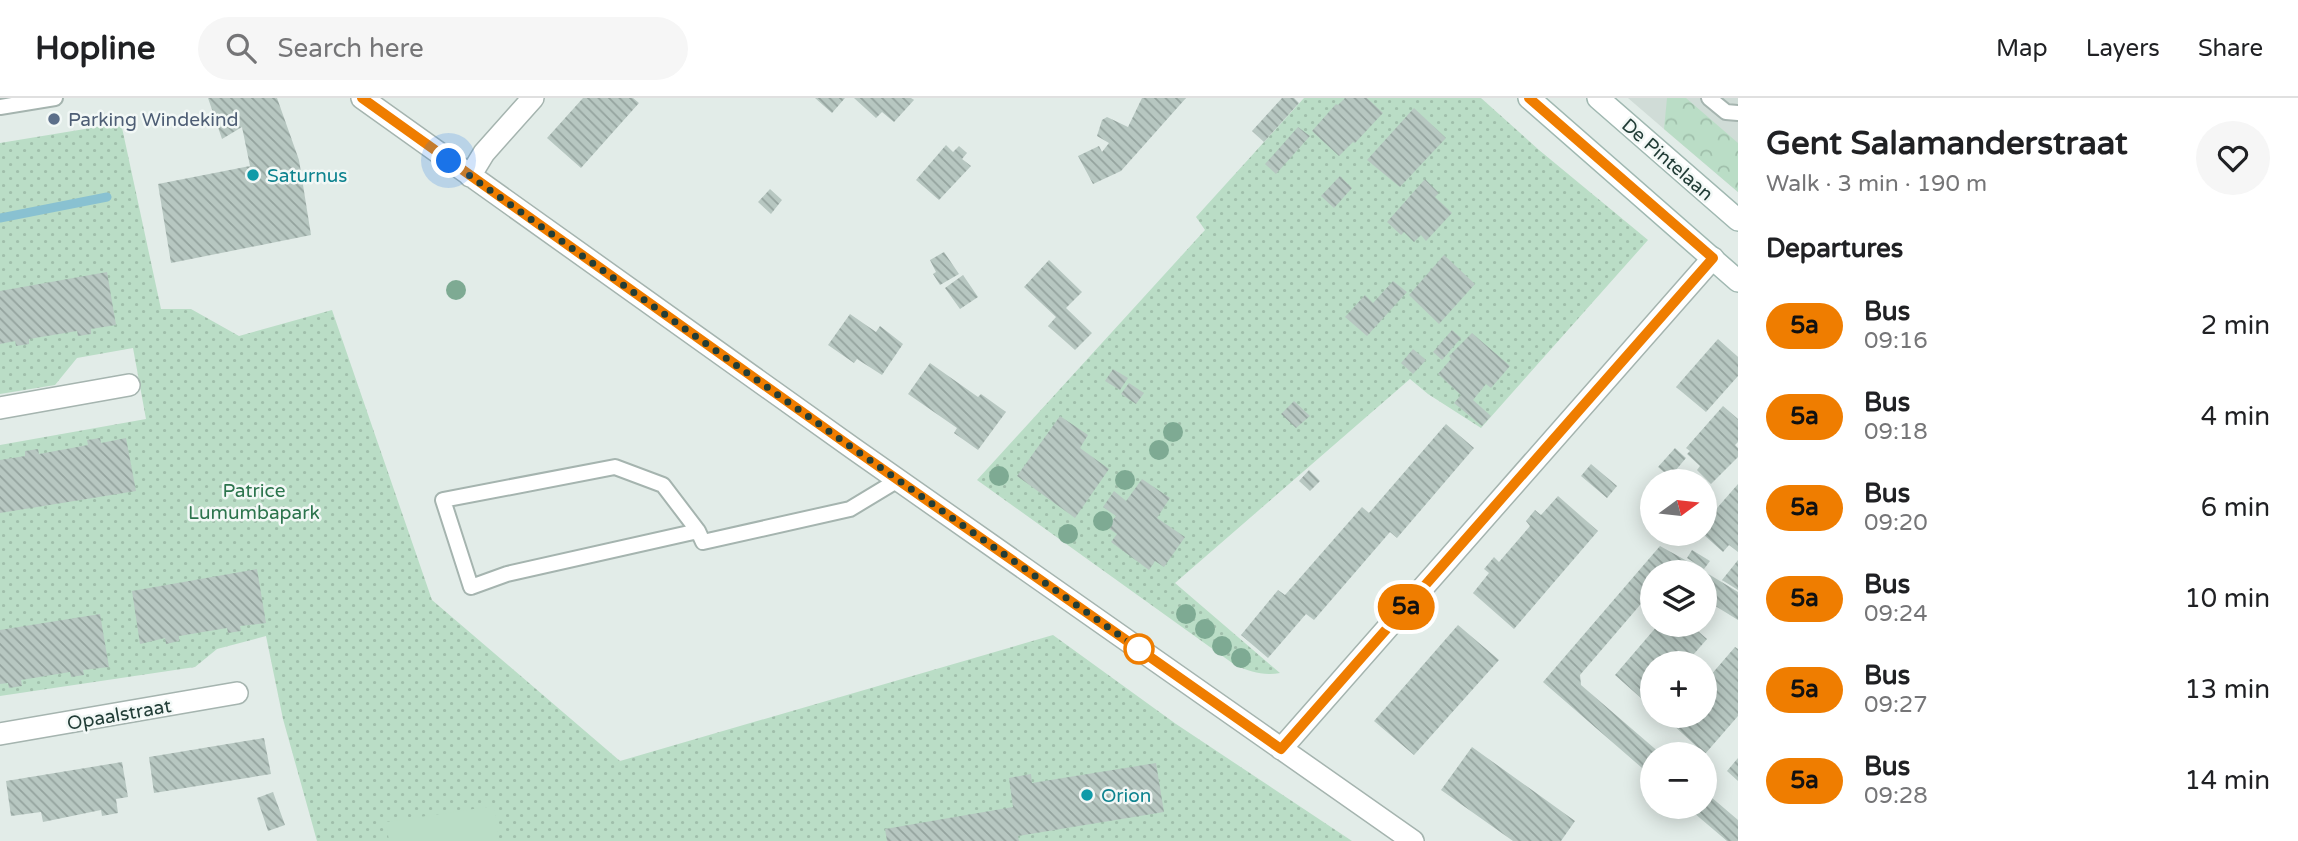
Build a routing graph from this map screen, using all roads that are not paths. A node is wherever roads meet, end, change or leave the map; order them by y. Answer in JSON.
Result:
{"nodes":[{"id":1,"x":55,"y":98,"type":"edge"},
{"id":2,"x":362,"y":98,"type":"edge"},
{"id":3,"x":533,"y":98,"type":"edge"},
{"id":4,"x":1529,"y":98,"type":"edge"},
{"id":5,"x":1598,"y":98,"type":"edge"},
{"id":6,"x":1709,"y":98,"type":"edge"},
{"id":7,"x":0,"y":107,"type":"edge"},
{"id":8,"x":1738,"y":113,"type":"edge"},
{"id":9,"x":470,"y":176,"type":"junction"},
{"id":10,"x":1738,"y":220,"type":"edge"},
{"id":11,"x":1713,"y":258,"type":"junction"},
{"id":12,"x":1738,"y":281,"type":"edge"},
{"id":13,"x":129,"y":385,"type":"dead end"},
{"id":14,"x":0,"y":408,"type":"edge"},
{"id":15,"x":898,"y":480,"type":"junction"},
{"id":16,"x":698,"y":531,"type":"junction"},
{"id":17,"x":237,"y":693,"type":"dead end"},
{"id":18,"x":0,"y":734,"type":"edge"},
{"id":19,"x":1281,"y":749,"type":"junction"},
{"id":20,"x":1413,"y":841,"type":"edge"}],
"edges":[{"from":1,"to":7,"type":"lane"},
{"from":2,"to":9,"type":"street"},
{"from":3,"to":9,"type":"street"},
{"from":4,"to":11,"type":"street"},
{"from":5,"to":10,"type":"street","name":"De Pintelaan"},
{"from":6,"to":8,"type":"lane"},
{"from":9,"to":15,"type":"street"},
{"from":11,"to":12,"type":"street"},
{"from":11,"to":19,"type":"street"},
{"from":13,"to":14,"type":"street"},
{"from":15,"to":16,"type":"lane"},
{"from":15,"to":19,"type":"street"},
{"from":16,"to":16,"type":"lane"},
{"from":17,"to":18,"type":"street","name":"Opaalstraat"},
{"from":19,"to":20,"type":"street"}]}
